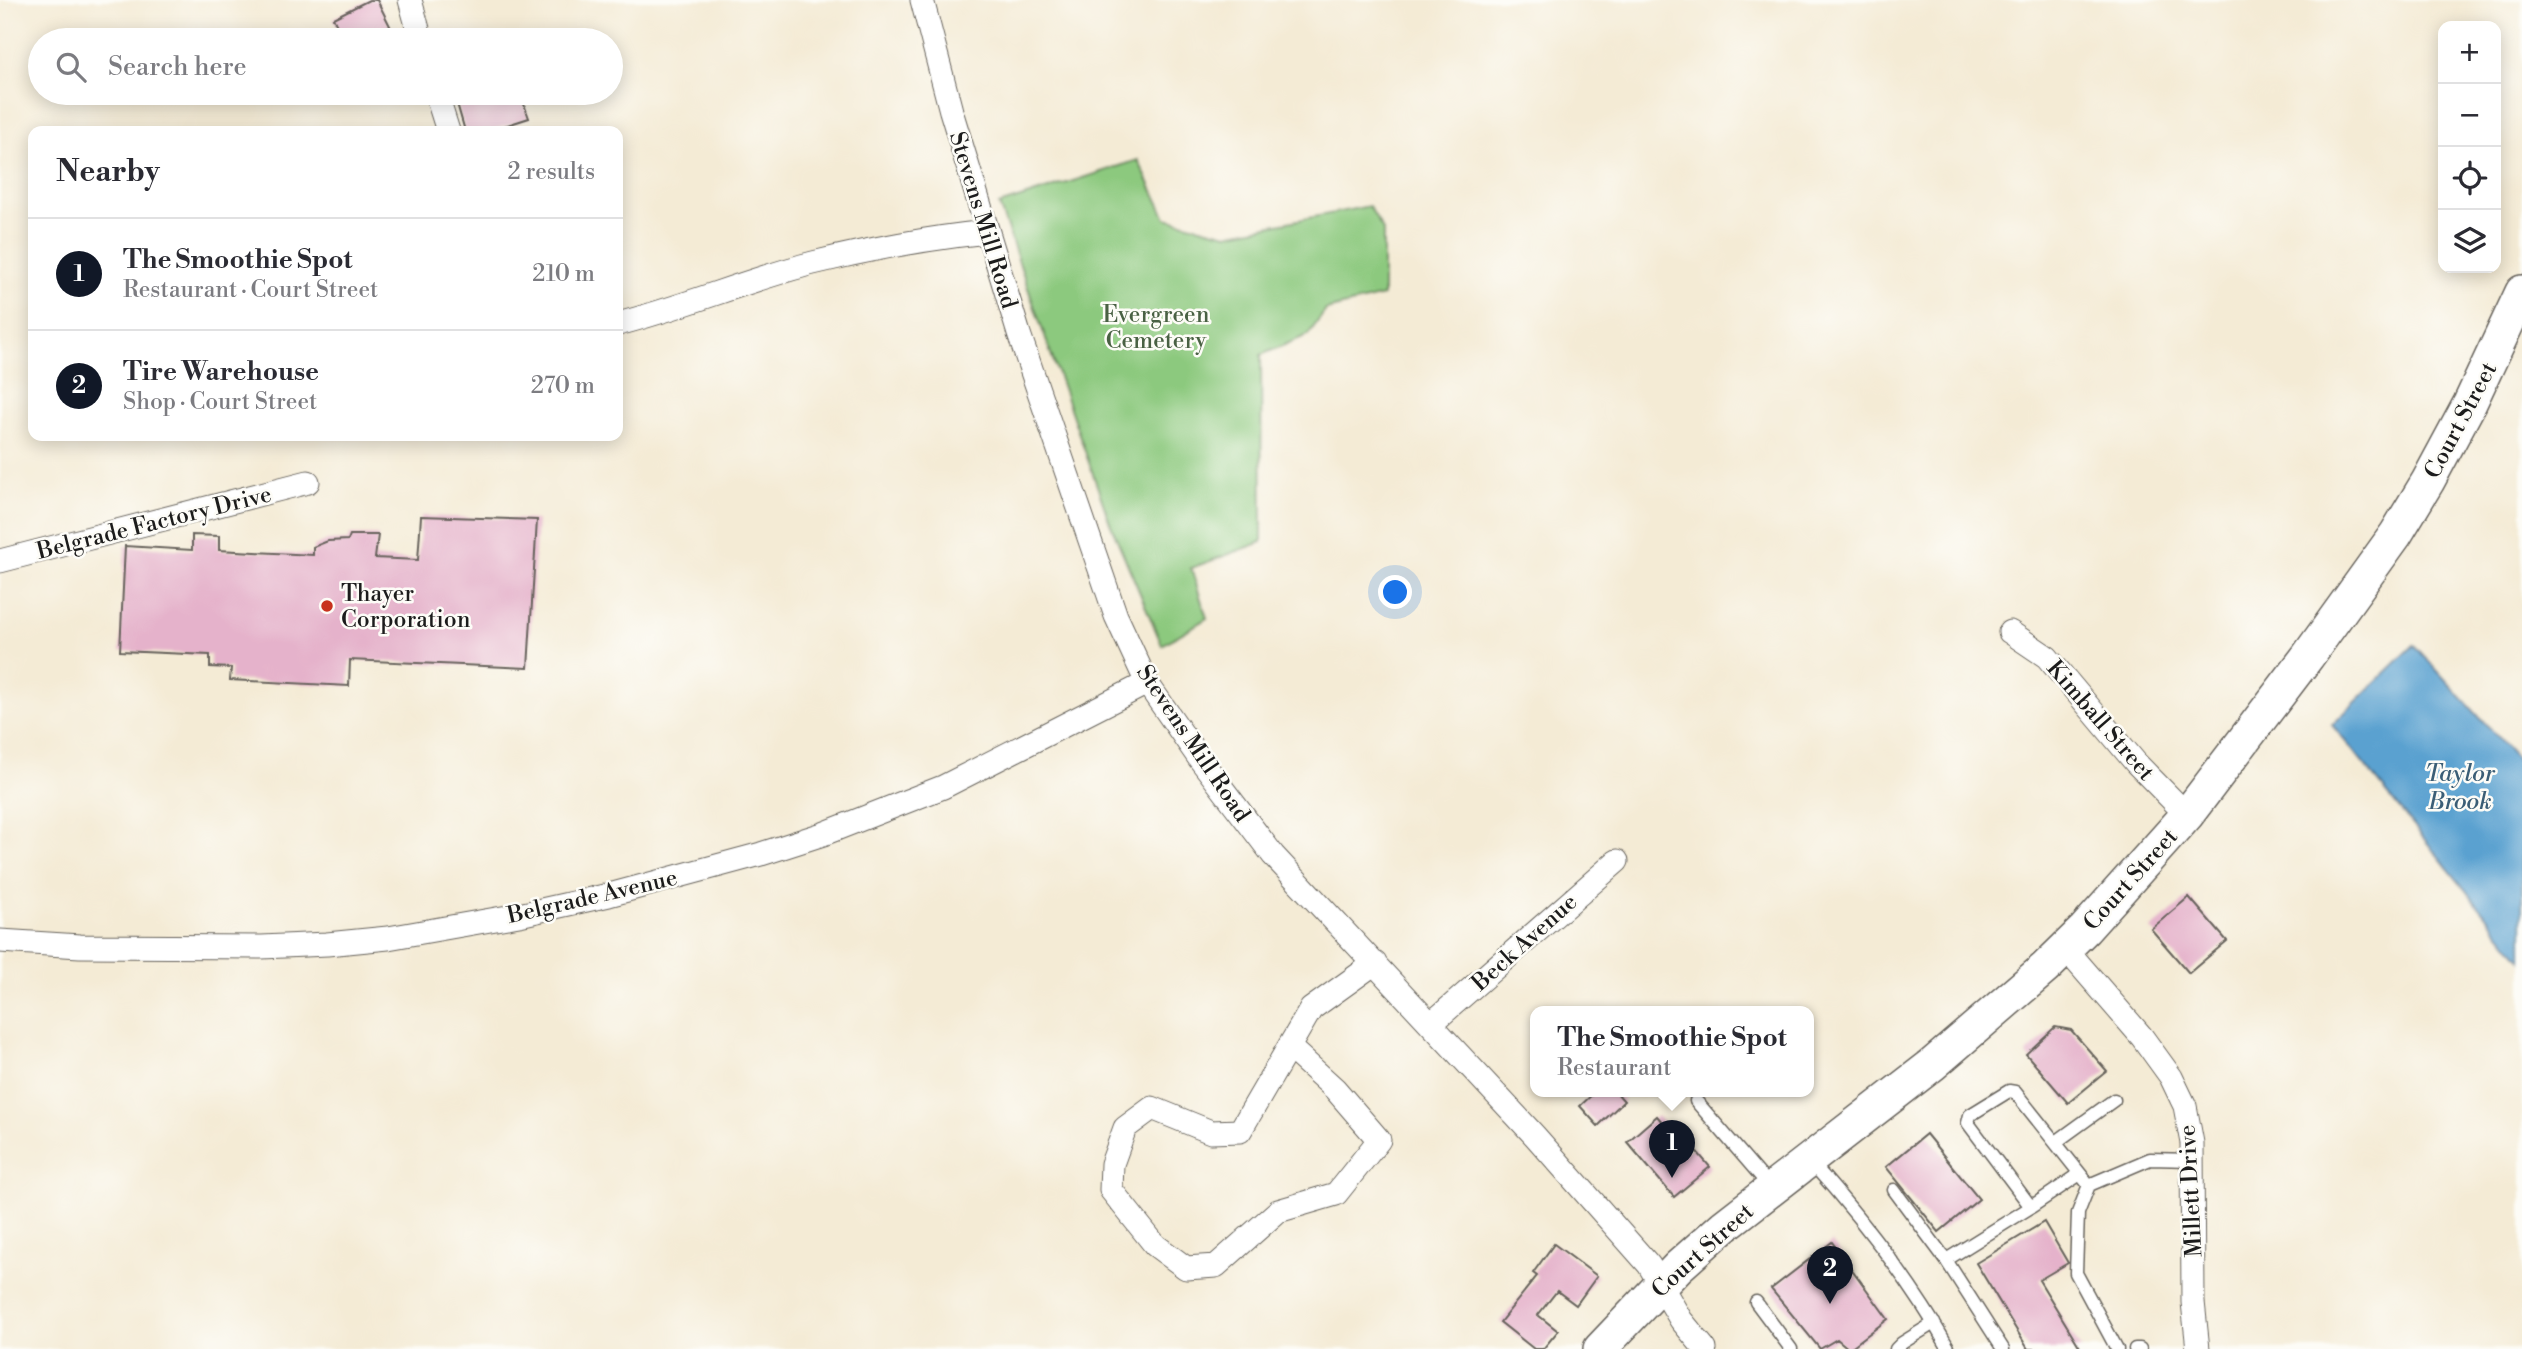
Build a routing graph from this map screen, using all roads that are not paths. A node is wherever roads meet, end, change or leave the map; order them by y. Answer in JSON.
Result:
{"nodes":[{"id":1,"x":410,"y":0,"type":"edge"},
{"id":2,"x":922,"y":0,"type":"edge"},
{"id":3,"x":418,"y":28,"type":"edge"},
{"id":4,"x":440,"y":105,"type":"edge"},
{"id":5,"x":446,"y":126,"type":"edge"},
{"id":6,"x":987,"y":232,"type":"junction"},
{"id":7,"x":2522,"y":292,"type":"edge"},
{"id":8,"x":623,"y":323,"type":"edge"},
{"id":9,"x":308,"y":482,"type":"dead end"},
{"id":10,"x":0,"y":561,"type":"edge"},
{"id":11,"x":2010,"y":632,"type":"dead end"},
{"id":12,"x":1147,"y":682,"type":"junction"},
{"id":13,"x":2187,"y":815,"type":"junction"},
{"id":14,"x":1617,"y":861,"type":"dead end"},
{"id":15,"x":0,"y":941,"type":"edge"},
{"id":16,"x":2065,"y":948,"type":"junction"},
{"id":17,"x":1376,"y":963,"type":"junction"},
{"id":18,"x":1432,"y":1023,"type":"junction"},
{"id":19,"x":1289,"y":1047,"type":"junction"},
{"id":20,"x":2114,"y":1100,"type":"dead end"},
{"id":21,"x":1696,"y":1101,"type":"dead end"},
{"id":22,"x":2056,"y":1142,"type":"junction"},
{"id":23,"x":1809,"y":1160,"type":"junction"},
{"id":24,"x":2192,"y":1160,"type":"junction"},
{"id":25,"x":2080,"y":1174,"type":"junction"},
{"id":26,"x":2089,"y":1185,"type":"junction"},
{"id":27,"x":1772,"y":1189,"type":"junction"},
{"id":28,"x":1894,"y":1190,"type":"dead end"},
{"id":29,"x":2031,"y":1207,"type":"junction"},
{"id":30,"x":1946,"y":1259,"type":"junction"},
{"id":31,"x":1661,"y":1285,"type":"junction"},
{"id":32,"x":1756,"y":1302,"type":"dead end"},
{"id":33,"x":1934,"y":1323,"type":"junction"},
{"id":34,"x":1600,"y":1349,"type":"edge"},
{"id":35,"x":1705,"y":1349,"type":"edge"},
{"id":36,"x":1791,"y":1349,"type":"edge"},
{"id":37,"x":1896,"y":1349,"type":"edge"},
{"id":38,"x":1950,"y":1349,"type":"edge"},
{"id":39,"x":2003,"y":1349,"type":"edge"},
{"id":40,"x":2117,"y":1349,"type":"edge"},
{"id":41,"x":2198,"y":1349,"type":"edge"}],
"edges":[{"from":1,"to":3,"type":"street"},
{"from":2,"to":6,"type":"street","name":"Stevens Mill Road"},
{"from":4,"to":5,"type":"street"},
{"from":6,"to":8,"type":"street"},
{"from":6,"to":12,"type":"street","name":"Stevens Mill Road"},
{"from":7,"to":13,"type":"main road","name":"Court Street"},
{"from":9,"to":10,"type":"street","name":"Belgrade Factory Drive"},
{"from":11,"to":13,"type":"street","name":"Kimball Street"},
{"from":12,"to":15,"type":"street","name":"Belgrade Avenue"},
{"from":12,"to":17,"type":"street","name":"Stevens Mill Road"},
{"from":13,"to":16,"type":"main road","name":"Court Street"},
{"from":14,"to":18,"type":"street","name":"Beck Avenue"},
{"from":16,"to":23,"type":"main road","name":"Court Street"},
{"from":16,"to":24,"type":"street","name":"Millett Drive"},
{"from":17,"to":18,"type":"street","name":"Stevens Mill Road"},
{"from":17,"to":19,"type":"street"},
{"from":18,"to":31,"type":"street","name":"Stevens Mill Road"},
{"from":19,"to":19,"type":"street"},
{"from":20,"to":22,"type":"lane"},
{"from":21,"to":27,"type":"lane"},
{"from":22,"to":25,"type":"lane"},
{"from":22,"to":29,"type":"lane"},
{"from":23,"to":27,"type":"main road","name":"Court Street"},
{"from":23,"to":33,"type":"lane"},
{"from":24,"to":26,"type":"lane"},
{"from":24,"to":41,"type":"street","name":"Millett Drive"},
{"from":25,"to":26,"type":"lane"},
{"from":25,"to":29,"type":"lane"},
{"from":26,"to":40,"type":"lane"},
{"from":27,"to":31,"type":"main road","name":"Court Street"},
{"from":28,"to":30,"type":"lane"},
{"from":29,"to":30,"type":"lane"},
{"from":30,"to":39,"type":"lane"},
{"from":31,"to":34,"type":"main road","name":"Court Street"},
{"from":31,"to":35,"type":"street","name":"Stevens Mill Road"},
{"from":32,"to":36,"type":"lane"},
{"from":33,"to":37,"type":"lane"},
{"from":33,"to":38,"type":"lane"}]}
